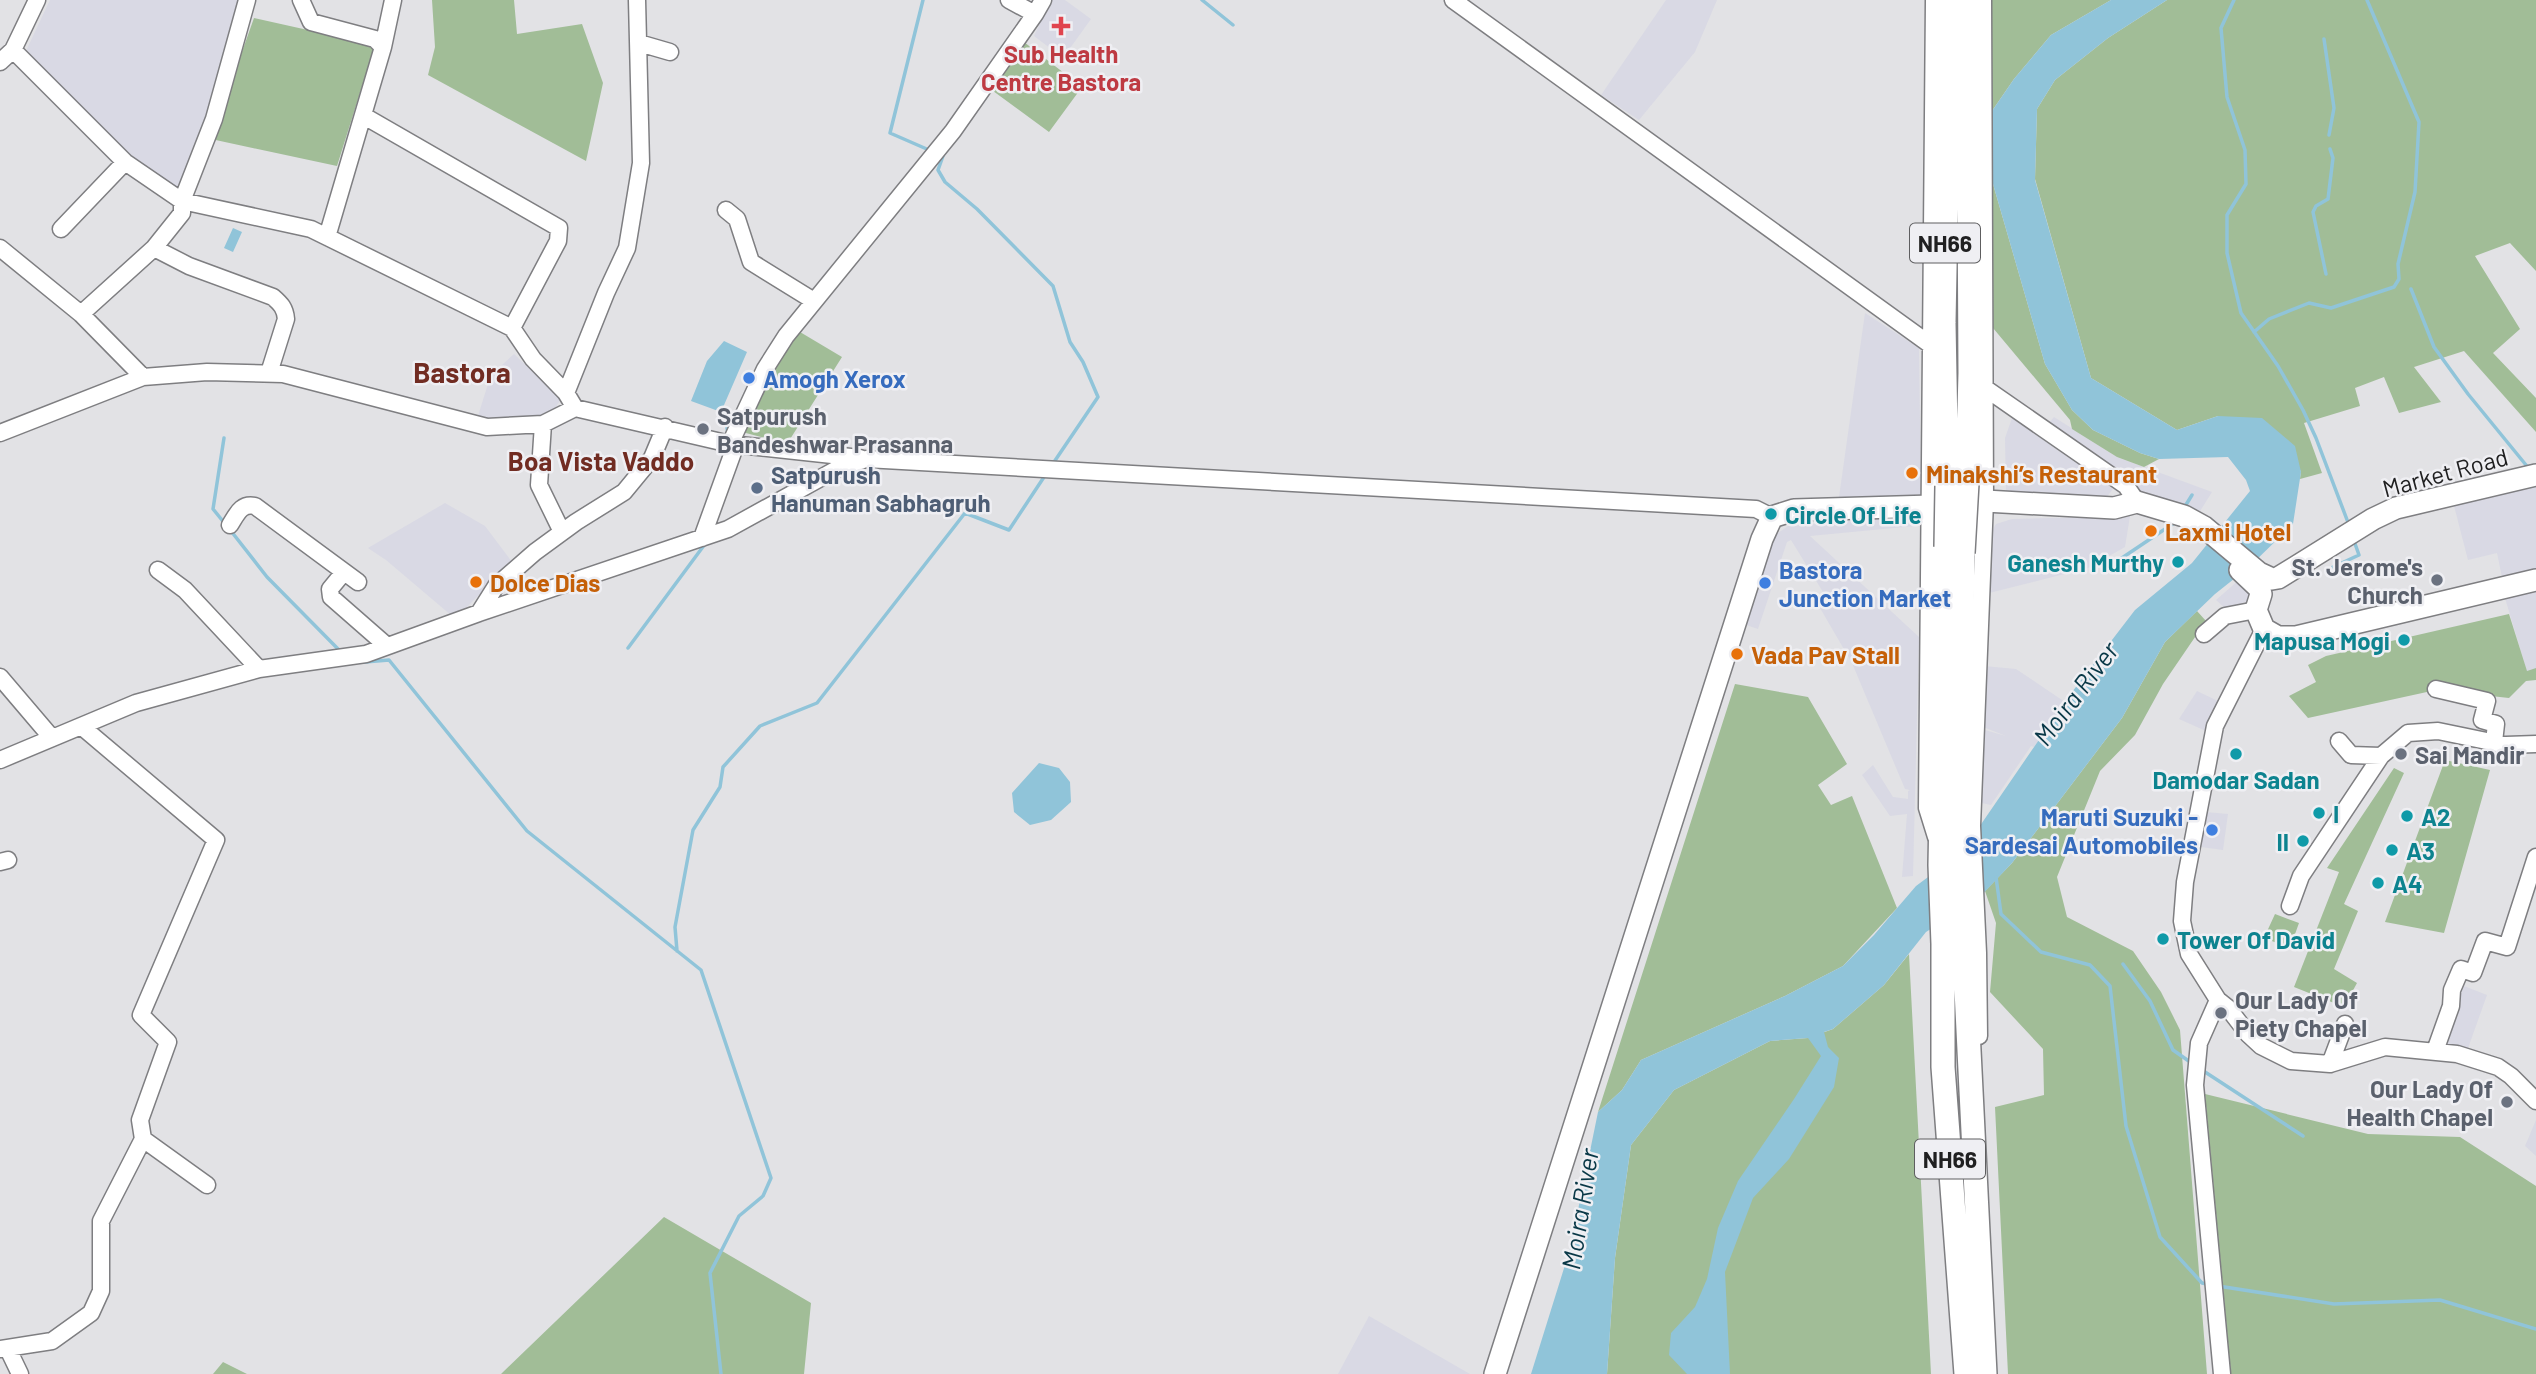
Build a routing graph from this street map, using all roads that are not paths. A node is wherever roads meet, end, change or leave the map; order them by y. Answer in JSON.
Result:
{"nodes":[{"id":1,"x":37,"y":0,"type":"edge"},
{"id":2,"x":247,"y":0,"type":"edge"},
{"id":3,"x":301,"y":0,"type":"edge"},
{"id":4,"x":393,"y":0,"type":"edge"},
{"id":5,"x":637,"y":0,"type":"edge"},
{"id":6,"x":1009,"y":0,"type":"edge"},
{"id":7,"x":1453,"y":0,"type":"edge"},
{"id":8,"x":1934,"y":0,"type":"edge"},
{"id":9,"x":1950,"y":0,"type":"edge"},
{"id":10,"x":1968,"y":0,"type":"edge"},
{"id":11,"x":1983,"y":0,"type":"edge"},
{"id":12,"x":1039,"y":7,"type":"edge"},
{"id":13,"x":639,"y":43,"type":"junction"},
{"id":14,"x":383,"y":47,"type":"junction"},
{"id":15,"x":13,"y":50,"type":"junction"},
{"id":16,"x":670,"y":52,"type":"dead end"},
{"id":17,"x":0,"y":62,"type":"edge"},
{"id":18,"x":364,"y":116,"type":"junction"},
{"id":19,"x":125,"y":162,"type":"junction"},
{"id":20,"x":182,"y":201,"type":"junction"},
{"id":21,"x":726,"y":210,"type":"dead end"},
{"id":22,"x":61,"y":229,"type":"dead end"},
{"id":23,"x":327,"y":237,"type":"junction"},
{"id":24,"x":0,"y":248,"type":"edge"},
{"id":25,"x":154,"y":248,"type":"junction"},
{"id":26,"x":814,"y":301,"type":"junction"},
{"id":27,"x":81,"y":314,"type":"junction"},
{"id":28,"x":512,"y":328,"type":"junction"},
{"id":29,"x":1931,"y":346,"type":"junction"},
{"id":30,"x":269,"y":373,"type":"junction"},
{"id":31,"x":143,"y":377,"type":"junction"},
{"id":32,"x":1985,"y":387,"type":"junction"},
{"id":33,"x":566,"y":393,"type":"junction"},
{"id":34,"x":575,"y":408,"type":"junction"},
{"id":35,"x":543,"y":424,"type":"junction"},
{"id":36,"x":666,"y":427,"type":"junction"},
{"id":37,"x":0,"y":433,"type":"edge"},
{"id":38,"x":732,"y":442,"type":"junction"},
{"id":39,"x":866,"y":459,"type":"junction"},
{"id":40,"x":2536,"y":475,"type":"edge"},
{"id":41,"x":1957,"y":485,"type":"junction"},
{"id":42,"x":1985,"y":501,"type":"junction"},
{"id":43,"x":2137,"y":502,"type":"junction"},
{"id":44,"x":1931,"y":506,"type":"junction"},
{"id":45,"x":1772,"y":517,"type":"junction"},
{"id":46,"x":230,"y":525,"type":"dead end"},
{"id":47,"x":562,"y":532,"type":"junction"},
{"id":48,"x":707,"y":536,"type":"junction"},
{"id":49,"x":158,"y":570,"type":"dead end"},
{"id":50,"x":344,"y":572,"type":"junction"},
{"id":51,"x":2536,"y":580,"type":"edge"},
{"id":52,"x":358,"y":582,"type":"dead end"},
{"id":53,"x":2262,"y":594,"type":"junction"},
{"id":54,"x":479,"y":613,"type":"junction"},
{"id":55,"x":2204,"y":634,"type":"dead end"},
{"id":56,"x":387,"y":646,"type":"junction"},
{"id":57,"x":259,"y":669,"type":"junction"},
{"id":58,"x":0,"y":677,"type":"edge"},
{"id":59,"x":2436,"y":689,"type":"dead end"},
{"id":60,"x":81,"y":726,"type":"junction"},
{"id":61,"x":52,"y":738,"type":"junction"},
{"id":62,"x":2339,"y":741,"type":"dead end"},
{"id":63,"x":2494,"y":742,"type":"junction"},
{"id":64,"x":2536,"y":744,"type":"edge"},
{"id":65,"x":2381,"y":756,"type":"junction"},
{"id":66,"x":0,"y":760,"type":"edge"},
{"id":67,"x":1946,"y":854,"type":"junction"},
{"id":68,"x":2536,"y":857,"type":"edge"},
{"id":69,"x":2290,"y":906,"type":"dead end"},
{"id":70,"x":1971,"y":955,"type":"junction"},
{"id":71,"x":2218,"y":1000,"type":"junction"},
{"id":72,"x":2345,"y":1024,"type":"dead end"},
{"id":73,"x":2435,"y":1051,"type":"junction"},
{"id":74,"x":2330,"y":1064,"type":"junction"},
{"id":75,"x":2536,"y":1101,"type":"edge"},
{"id":76,"x":143,"y":1139,"type":"junction"},
{"id":77,"x":207,"y":1185,"type":"dead end"},
{"id":78,"x":4,"y":1349,"type":"edge"},
{"id":79,"x":20,"y":1374,"type":"edge"},
{"id":80,"x":1496,"y":1374,"type":"edge"},
{"id":81,"x":1966,"y":1374,"type":"edge"},
{"id":82,"x":1986,"y":1374,"type":"edge"},
{"id":83,"x":1994,"y":1374,"type":"edge"},
{"id":84,"x":2222,"y":1374,"type":"edge"}],
"edges":[{"from":1,"to":15,"type":"street"},
{"from":2,"to":20,"type":"street"},
{"from":3,"to":14,"type":"street"},
{"from":4,"to":14,"type":"street"},
{"from":5,"to":13,"type":"street"},
{"from":6,"to":12,"type":"street"},
{"from":7,"to":29,"type":"street"},
{"from":8,"to":29,"type":"street"},
{"from":9,"to":41,"type":"highway","number":"NH66"},
{"from":10,"to":41,"type":"highway","number":"NH66"},
{"from":11,"to":32,"type":"street"},
{"from":12,"to":26,"type":"street"},
{"from":13,"to":16,"type":"street"},
{"from":13,"to":33,"type":"street"},
{"from":14,"to":18,"type":"street"},
{"from":15,"to":17,"type":"street"},
{"from":15,"to":19,"type":"street"},
{"from":18,"to":23,"type":"street"},
{"from":18,"to":28,"type":"street"},
{"from":19,"to":20,"type":"street"},
{"from":19,"to":22,"type":"street"},
{"from":20,"to":23,"type":"street"},
{"from":20,"to":25,"type":"street"},
{"from":21,"to":26,"type":"street"},
{"from":23,"to":28,"type":"street"},
{"from":24,"to":27,"type":"street"},
{"from":25,"to":27,"type":"street"},
{"from":25,"to":30,"type":"street"},
{"from":26,"to":38,"type":"street"},
{"from":27,"to":31,"type":"street"},
{"from":28,"to":33,"type":"street"},
{"from":29,"to":44,"type":"street"},
{"from":30,"to":31,"type":"street"},
{"from":30,"to":35,"type":"street"},
{"from":31,"to":37,"type":"street"},
{"from":32,"to":42,"type":"street"},
{"from":32,"to":43,"type":"street"},
{"from":33,"to":34,"type":"street"},
{"from":34,"to":35,"type":"street"},
{"from":34,"to":36,"type":"street"},
{"from":35,"to":47,"type":"street"},
{"from":36,"to":38,"type":"street"},
{"from":36,"to":47,"type":"street"},
{"from":38,"to":39,"type":"street"},
{"from":38,"to":48,"type":"street"},
{"from":39,"to":45,"type":"street"},
{"from":39,"to":48,"type":"street"},
{"from":40,"to":53,"type":"main road","name":"Market Road"},
{"from":41,"to":67,"type":"highway","number":"NH66","bridge":true},
{"from":42,"to":43,"type":"main road"},
{"from":42,"to":44,"type":"main road"},
{"from":42,"to":70,"type":"street"},
{"from":43,"to":53,"type":"main road"},
{"from":44,"to":45,"type":"main road"},
{"from":44,"to":67,"type":"street"},
{"from":45,"to":80,"type":"main road"},
{"from":46,"to":50,"type":"street"},
{"from":47,"to":54,"type":"street"},
{"from":48,"to":54,"type":"street"},
{"from":49,"to":57,"type":"street"},
{"from":50,"to":52,"type":"street"},
{"from":50,"to":56,"type":"street"},
{"from":51,"to":53,"type":"main road"},
{"from":53,"to":55,"type":"street"},
{"from":53,"to":71,"type":"street"},
{"from":54,"to":56,"type":"street"},
{"from":56,"to":57,"type":"street"},
{"from":57,"to":60,"type":"street"},
{"from":58,"to":61,"type":"street"},
{"from":59,"to":63,"type":"street"},
{"from":60,"to":61,"type":"street"},
{"from":60,"to":76,"type":"street"},
{"from":61,"to":66,"type":"street"},
{"from":62,"to":65,"type":"street"},
{"from":63,"to":64,"type":"street"},
{"from":63,"to":65,"type":"street"},
{"from":65,"to":69,"type":"street"},
{"from":67,"to":70,"type":"highway","number":"NH66"},
{"from":67,"to":81,"type":"highway","number":"NH66"},
{"from":68,"to":73,"type":"street"},
{"from":70,"to":82,"type":"highway","number":"NH66"},
{"from":70,"to":83,"type":"street"},
{"from":71,"to":74,"type":"street"},
{"from":71,"to":84,"type":"street"},
{"from":72,"to":74,"type":"street"},
{"from":73,"to":74,"type":"street"},
{"from":73,"to":75,"type":"street"},
{"from":76,"to":77,"type":"street"},
{"from":76,"to":78,"type":"street"},
{"from":78,"to":79,"type":"street"}]}
